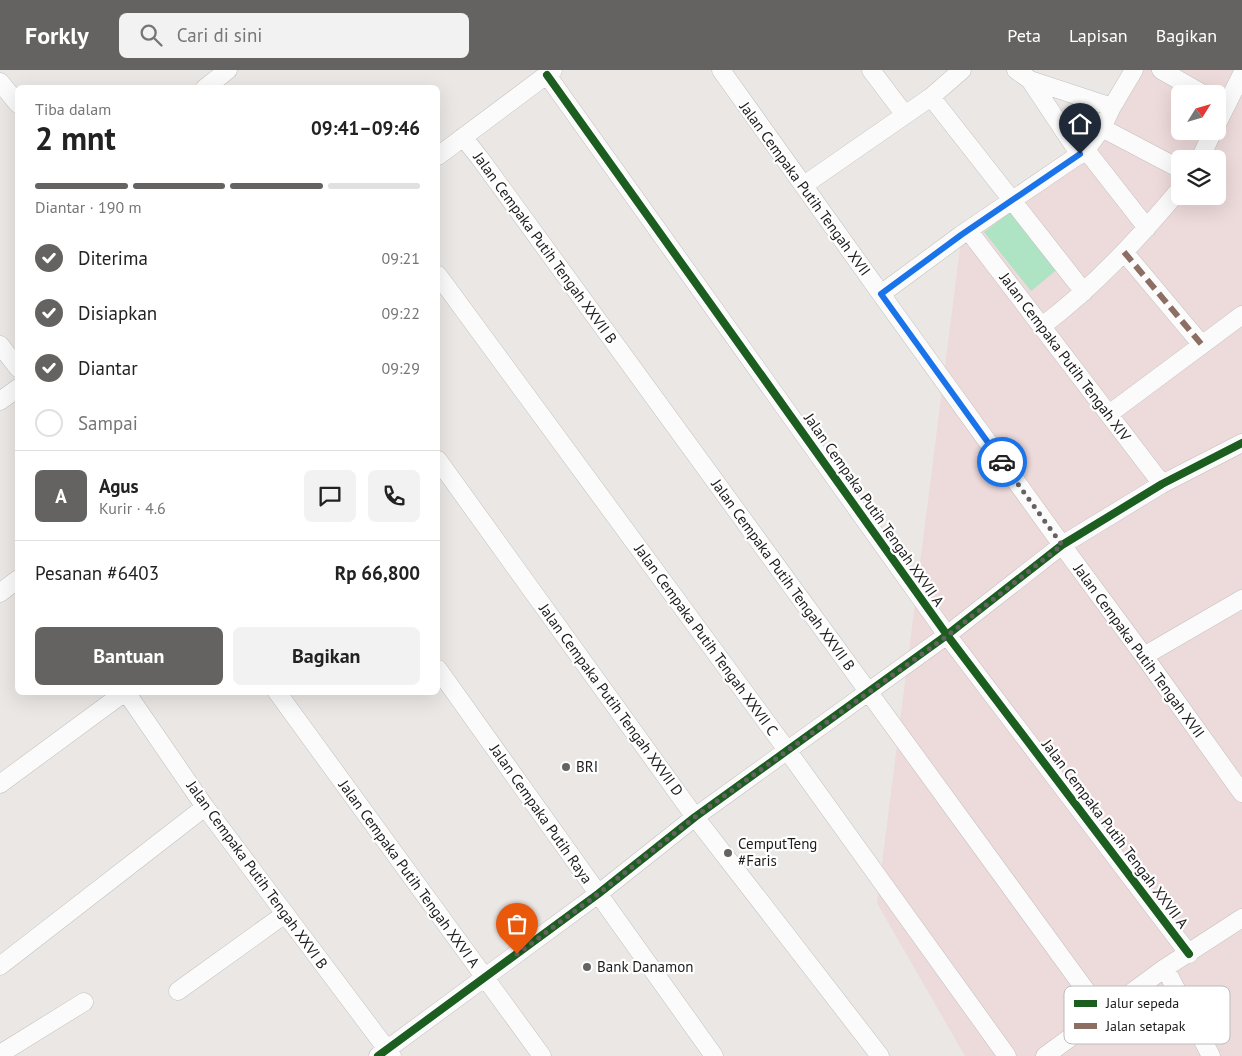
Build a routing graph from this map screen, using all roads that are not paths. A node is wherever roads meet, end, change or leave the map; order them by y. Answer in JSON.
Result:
{"nodes":[{"id":1,"x":228,"y":70,"type":"edge"},
{"id":2,"x":721,"y":70,"type":"edge"},
{"id":3,"x":871,"y":70,"type":"edge"},
{"id":4,"x":962,"y":70,"type":"edge"},
{"id":5,"x":1134,"y":70,"type":"edge"},
{"id":6,"x":1161,"y":70,"type":"edge"},
{"id":7,"x":550,"y":72,"type":"edge"},
{"id":8,"x":1242,"y":74,"type":"edge"},
{"id":9,"x":1023,"y":75,"type":"edge"},
{"id":10,"x":0,"y":82,"type":"edge"},
{"id":11,"x":209,"y":85,"type":"edge"},
{"id":12,"x":1187,"y":85,"type":"edge"},
{"id":13,"x":931,"y":97,"type":"junction"},
{"id":14,"x":15,"y":100,"type":"edge"},
{"id":15,"x":1226,"y":100,"type":"edge"},
{"id":16,"x":1112,"y":107,"type":"junction"},
{"id":17,"x":905,"y":115,"type":"junction"},
{"id":18,"x":1102,"y":128,"type":"junction"},
{"id":19,"x":463,"y":137,"type":"junction"},
{"id":20,"x":1083,"y":152,"type":"junction"},
{"id":21,"x":440,"y":154,"type":"edge"},
{"id":22,"x":1171,"y":165,"type":"edge"},
{"id":23,"x":804,"y":185,"type":"junction"},
{"id":24,"x":1171,"y":200,"type":"edge"},
{"id":25,"x":1012,"y":201,"type":"junction"},
{"id":26,"x":1148,"y":228,"type":"junction"},
{"id":27,"x":968,"y":230,"type":"junction"},
{"id":28,"x":1124,"y":252,"type":"junction"},
{"id":29,"x":440,"y":278,"type":"edge"},
{"id":30,"x":1084,"y":292,"type":"junction"},
{"id":31,"x":881,"y":294,"type":"junction"},
{"id":32,"x":1242,"y":315,"type":"edge"},
{"id":33,"x":1042,"y":326,"type":"junction"},
{"id":34,"x":0,"y":345,"type":"edge"},
{"id":35,"x":1202,"y":345,"type":"junction"},
{"id":36,"x":15,"y":364,"type":"edge"},
{"id":37,"x":15,"y":390,"type":"edge"},
{"id":38,"x":0,"y":401,"type":"edge"},
{"id":39,"x":1109,"y":414,"type":"junction"},
{"id":40,"x":1242,"y":443,"type":"edge"},
{"id":41,"x":440,"y":463,"type":"edge"},
{"id":42,"x":1162,"y":484,"type":"junction"},
{"id":43,"x":1062,"y":545,"type":"junction"},
{"id":44,"x":15,"y":581,"type":"edge"},
{"id":45,"x":0,"y":592,"type":"edge"},
{"id":46,"x":1242,"y":598,"type":"edge"},
{"id":47,"x":947,"y":636,"type":"junction"},
{"id":48,"x":1144,"y":656,"type":"junction"},
{"id":49,"x":440,"y":671,"type":"edge"},
{"id":50,"x":868,"y":692,"type":"junction"},
{"id":51,"x":121,"y":695,"type":"edge"},
{"id":52,"x":127,"y":695,"type":"edge"},
{"id":53,"x":279,"y":695,"type":"edge"},
{"id":54,"x":787,"y":750,"type":"junction"},
{"id":55,"x":0,"y":784,"type":"edge"},
{"id":56,"x":1242,"y":793,"type":"edge"},
{"id":57,"x":205,"y":807,"type":"junction"},
{"id":58,"x":695,"y":817,"type":"junction"},
{"id":59,"x":598,"y":894,"type":"junction"},
{"id":60,"x":285,"y":914,"type":"junction"},
{"id":61,"x":1242,"y":918,"type":"edge"},
{"id":62,"x":1189,"y":954,"type":"junction"},
{"id":63,"x":0,"y":966,"type":"edge"},
{"id":64,"x":1166,"y":968,"type":"junction"},
{"id":65,"x":485,"y":977,"type":"junction"},
{"id":66,"x":1083,"y":986,"type":"edge"},
{"id":67,"x":1141,"y":986,"type":"edge"},
{"id":68,"x":1175,"y":986,"type":"edge"},
{"id":69,"x":178,"y":991,"type":"dead end"},
{"id":70,"x":84,"y":1002,"type":"dead end"},
{"id":71,"x":1064,"y":1042,"type":"edge"},
{"id":72,"x":1204,"y":1044,"type":"edge"},
{"id":73,"x":0,"y":1054,"type":"edge"},
{"id":74,"x":386,"y":1054,"type":"edge"},
{"id":75,"x":542,"y":1056,"type":"edge"},
{"id":76,"x":714,"y":1056,"type":"edge"},
{"id":77,"x":880,"y":1056,"type":"edge"},
{"id":78,"x":1008,"y":1056,"type":"edge"},
{"id":79,"x":1045,"y":1056,"type":"edge"},
{"id":80,"x":1210,"y":1056,"type":"edge"}],
"edges":[{"from":1,"to":11,"type":"street"},
{"from":2,"to":23,"type":"street","name":"Jalan Cempaka Putih Tengah XVII"},
{"from":3,"to":17,"type":"street"},
{"from":4,"to":13,"type":"street"},
{"from":5,"to":16,"type":"street"},
{"from":6,"to":12,"type":"street"},
{"from":7,"to":19,"type":"street"},
{"from":7,"to":47,"type":"street","name":"Jalan Cempaka Putih Tengah XXVII A"},
{"from":8,"to":15,"type":"street"},
{"from":9,"to":16,"type":"street"},
{"from":9,"to":20,"type":"street"},
{"from":10,"to":14,"type":"street"},
{"from":13,"to":17,"type":"street"},
{"from":13,"to":25,"type":"street"},
{"from":16,"to":18,"type":"street"},
{"from":17,"to":23,"type":"street"},
{"from":18,"to":20,"type":"street"},
{"from":18,"to":22,"type":"street"},
{"from":19,"to":21,"type":"street"},
{"from":19,"to":50,"type":"street","name":"Jalan Cempaka Putih Tengah XXVII B"},
{"from":20,"to":25,"type":"street"},
{"from":20,"to":26,"type":"street"},
{"from":23,"to":31,"type":"street","name":"Jalan Cempaka Putih Tengah XVII"},
{"from":24,"to":26,"type":"street"},
{"from":25,"to":27,"type":"street"},
{"from":25,"to":30,"type":"street"},
{"from":26,"to":28,"type":"street"},
{"from":27,"to":31,"type":"street"},
{"from":27,"to":33,"type":"street","name":"Jalan Cempaka Putih Tengah XIV"},
{"from":28,"to":30,"type":"street"},
{"from":28,"to":35,"type":"street"},
{"from":29,"to":54,"type":"street","name":"Jalan Cempaka Putih Tengah XXVII C"},
{"from":30,"to":33,"type":"street"},
{"from":31,"to":43,"type":"street","name":"Jalan Cempaka Putih Tengah XVII"},
{"from":32,"to":35,"type":"street"},
{"from":33,"to":39,"type":"street","name":"Jalan Cempaka Putih Tengah XIV"},
{"from":34,"to":36,"type":"street"},
{"from":35,"to":39,"type":"street"},
{"from":37,"to":38,"type":"street"},
{"from":39,"to":42,"type":"street","name":"Jalan Cempaka Putih Tengah XIV"},
{"from":40,"to":42,"type":"street"},
{"from":41,"to":58,"type":"street","name":"Jalan Cempaka Putih Tengah XXVII D"},
{"from":42,"to":43,"type":"street"},
{"from":43,"to":47,"type":"street"},
{"from":43,"to":48,"type":"street","name":"Jalan Cempaka Putih Tengah XVII"},
{"from":44,"to":45,"type":"street"},
{"from":46,"to":48,"type":"street"},
{"from":47,"to":50,"type":"street"},
{"from":47,"to":62,"type":"street","name":"Jalan Cempaka Putih Tengah XXVII A"},
{"from":48,"to":56,"type":"street","name":"Jalan Cempaka Putih Tengah XVII"},
{"from":49,"to":59,"type":"street","name":"Jalan Cempaka Putih Raya"},
{"from":50,"to":54,"type":"street"},
{"from":50,"to":66,"type":"street","name":"Jalan Cempaka Putih Tengah XXVII B"},
{"from":51,"to":55,"type":"street"},
{"from":52,"to":57,"type":"street","name":"Jalan Cempaka Putih Tengah XXVI B"},
{"from":53,"to":65,"type":"street","name":"Jalan Cempaka Putih Tengah XXVI A"},
{"from":54,"to":58,"type":"street"},
{"from":54,"to":78,"type":"street","name":"Jalan Cempaka Putih Tengah XXVII C"},
{"from":57,"to":60,"type":"street","name":"Jalan Cempaka Putih Tengah XXVI B"},
{"from":57,"to":63,"type":"street"},
{"from":58,"to":59,"type":"street"},
{"from":58,"to":77,"type":"street","name":"Jalan Cempaka Putih Tengah XXVII D"},
{"from":59,"to":65,"type":"street"},
{"from":59,"to":76,"type":"street","name":"Jalan Cempaka Putih Raya"},
{"from":60,"to":69,"type":"street"},
{"from":60,"to":74,"type":"street","name":"Jalan Cempaka Putih Tengah XXVI B"},
{"from":61,"to":62,"type":"street"},
{"from":62,"to":64,"type":"street"},
{"from":64,"to":67,"type":"street"},
{"from":64,"to":68,"type":"street"},
{"from":65,"to":74,"type":"street"},
{"from":65,"to":75,"type":"street","name":"Jalan Cempaka Putih Tengah XXVI A"},
{"from":70,"to":73,"type":"street"},
{"from":71,"to":79,"type":"street"},
{"from":72,"to":80,"type":"street"}]}
